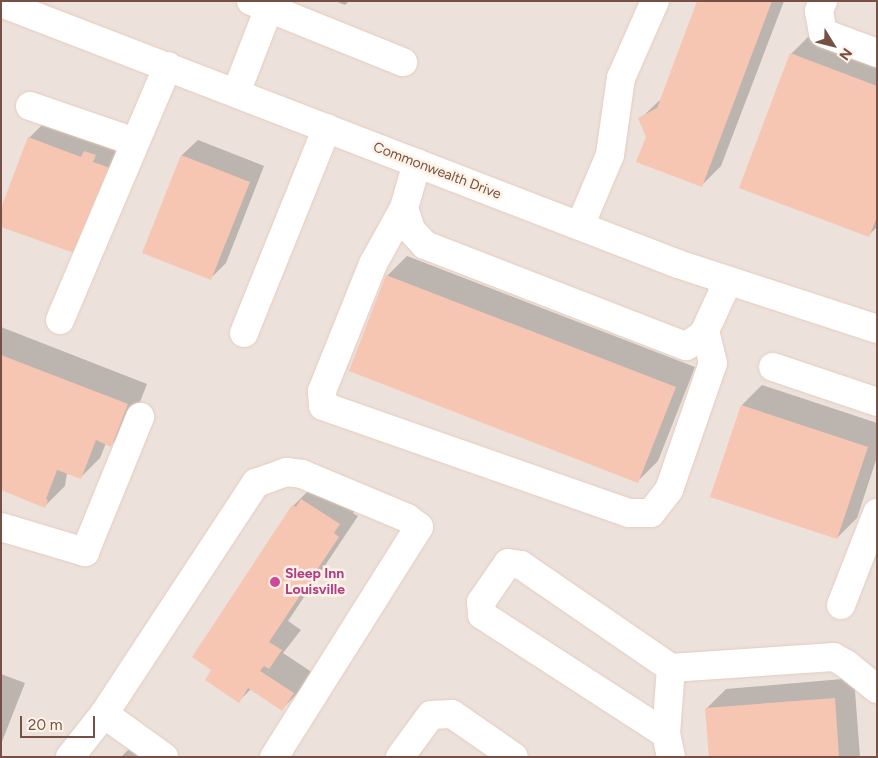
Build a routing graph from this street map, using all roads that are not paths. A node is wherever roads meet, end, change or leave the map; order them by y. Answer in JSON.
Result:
{"nodes":[{"id":1,"x":655,"y":1,"type":"edge"},
{"id":2,"x":823,"y":1,"type":"edge"},
{"id":3,"x":1,"y":3,"type":"edge"},
{"id":4,"x":260,"y":5,"type":"edge"},
{"id":5,"x":42,"y":9,"type":"edge"},
{"id":6,"x":877,"y":53,"type":"edge"},
{"id":7,"x":403,"y":62,"type":"dead end"},
{"id":8,"x":168,"y":66,"type":"junction"},
{"id":9,"x":236,"y":93,"type":"junction"},
{"id":10,"x":30,"y":106,"type":"dead end"},
{"id":11,"x":327,"y":128,"type":"junction"},
{"id":12,"x":135,"y":142,"type":"junction"},
{"id":13,"x":417,"y":163,"type":"junction"},
{"id":14,"x":404,"y":208,"type":"junction"},
{"id":15,"x":580,"y":226,"type":"junction"},
{"id":16,"x":728,"y":281,"type":"junction"},
{"id":17,"x":60,"y":320,"type":"dead end"},
{"id":18,"x":877,"y":329,"type":"edge"},
{"id":19,"x":705,"y":331,"type":"junction"},
{"id":20,"x":244,"y":333,"type":"dead end"},
{"id":21,"x":773,"y":367,"type":"dead end"},
{"id":22,"x":877,"y":402,"type":"edge"},
{"id":23,"x":140,"y":417,"type":"dead end"},
{"id":24,"x":877,"y":513,"type":"edge"},
{"id":25,"x":1,"y":528,"type":"edge"},
{"id":26,"x":866,"y":570,"type":"edge"},
{"id":27,"x":841,"y":604,"type":"dead end"},
{"id":28,"x":671,"y":668,"type":"junction"},
{"id":29,"x":877,"y":689,"type":"edge"},
{"id":30,"x":104,"y":714,"type":"junction"},
{"id":31,"x":668,"y":745,"type":"edge"},
{"id":32,"x":70,"y":757,"type":"edge"},
{"id":33,"x":164,"y":757,"type":"edge"},
{"id":34,"x":274,"y":757,"type":"edge"},
{"id":35,"x":400,"y":757,"type":"edge"},
{"id":36,"x":514,"y":757,"type":"edge"}],
"edges":[{"from":1,"to":15,"type":"street"},
{"from":2,"to":6,"type":"street"},
{"from":3,"to":5,"type":"street","name":"Commonwealth Drive"},
{"from":4,"to":7,"type":"street"},
{"from":4,"to":9,"type":"street"},
{"from":5,"to":8,"type":"street","name":"Commonwealth Drive"},
{"from":8,"to":9,"type":"street","name":"Commonwealth Drive"},
{"from":8,"to":12,"type":"street"},
{"from":9,"to":11,"type":"street","name":"Commonwealth Drive"},
{"from":10,"to":12,"type":"street"},
{"from":11,"to":13,"type":"street","name":"Commonwealth Drive"},
{"from":11,"to":20,"type":"street"},
{"from":12,"to":17,"type":"street"},
{"from":13,"to":14,"type":"street"},
{"from":13,"to":15,"type":"street","name":"Commonwealth Drive"},
{"from":14,"to":19,"type":"street"},
{"from":14,"to":19,"type":"street"},
{"from":15,"to":16,"type":"street","name":"Commonwealth Drive"},
{"from":16,"to":18,"type":"street","name":"Commonwealth Drive"},
{"from":16,"to":19,"type":"street"},
{"from":21,"to":22,"type":"street"},
{"from":23,"to":25,"type":"street"},
{"from":24,"to":26,"type":"street"},
{"from":26,"to":27,"type":"street"},
{"from":28,"to":29,"type":"street"},
{"from":28,"to":31,"type":"street"},
{"from":28,"to":31,"type":"street"},
{"from":30,"to":32,"type":"street"},
{"from":30,"to":33,"type":"street"},
{"from":30,"to":34,"type":"street"},
{"from":35,"to":36,"type":"street"}]}
